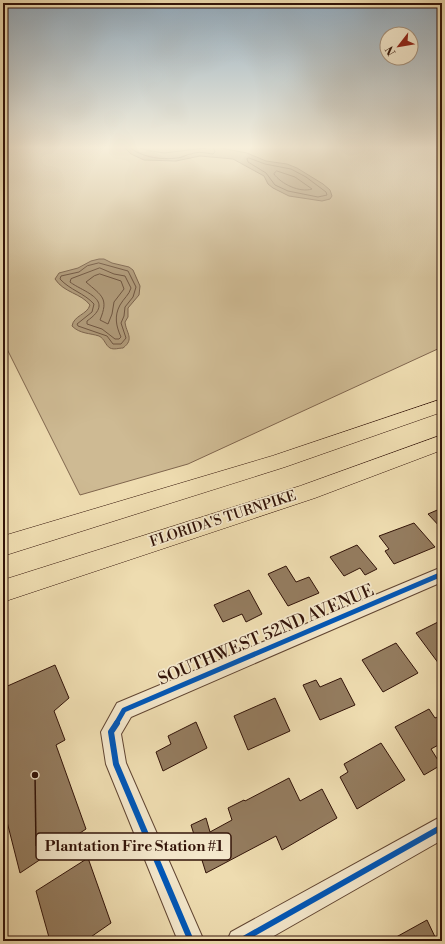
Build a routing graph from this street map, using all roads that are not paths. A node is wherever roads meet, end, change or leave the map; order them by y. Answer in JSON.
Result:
{"nodes":[{"id":1,"x":442,"y":405,"type":"edge"},
{"id":2,"x":442,"y":442,"type":"edge"},
{"id":3,"x":3,"y":546,"type":"edge"},
{"id":4,"x":442,"y":574,"type":"edge"},
{"id":5,"x":3,"y":591,"type":"edge"},
{"id":6,"x":442,"y":827,"type":"edge"},
{"id":7,"x":191,"y":941,"type":"edge"},
{"id":8,"x":240,"y":941,"type":"edge"}],
"edges":[{"from":1,"to":3,"type":"highway"},
{"from":2,"to":5,"type":"highway","name":"FLORIDA'S TURNPIKE"},
{"from":4,"to":7,"type":"street","name":"SOUTHWEST 52ND AVENUE"},
{"from":6,"to":8,"type":"street"}]}
